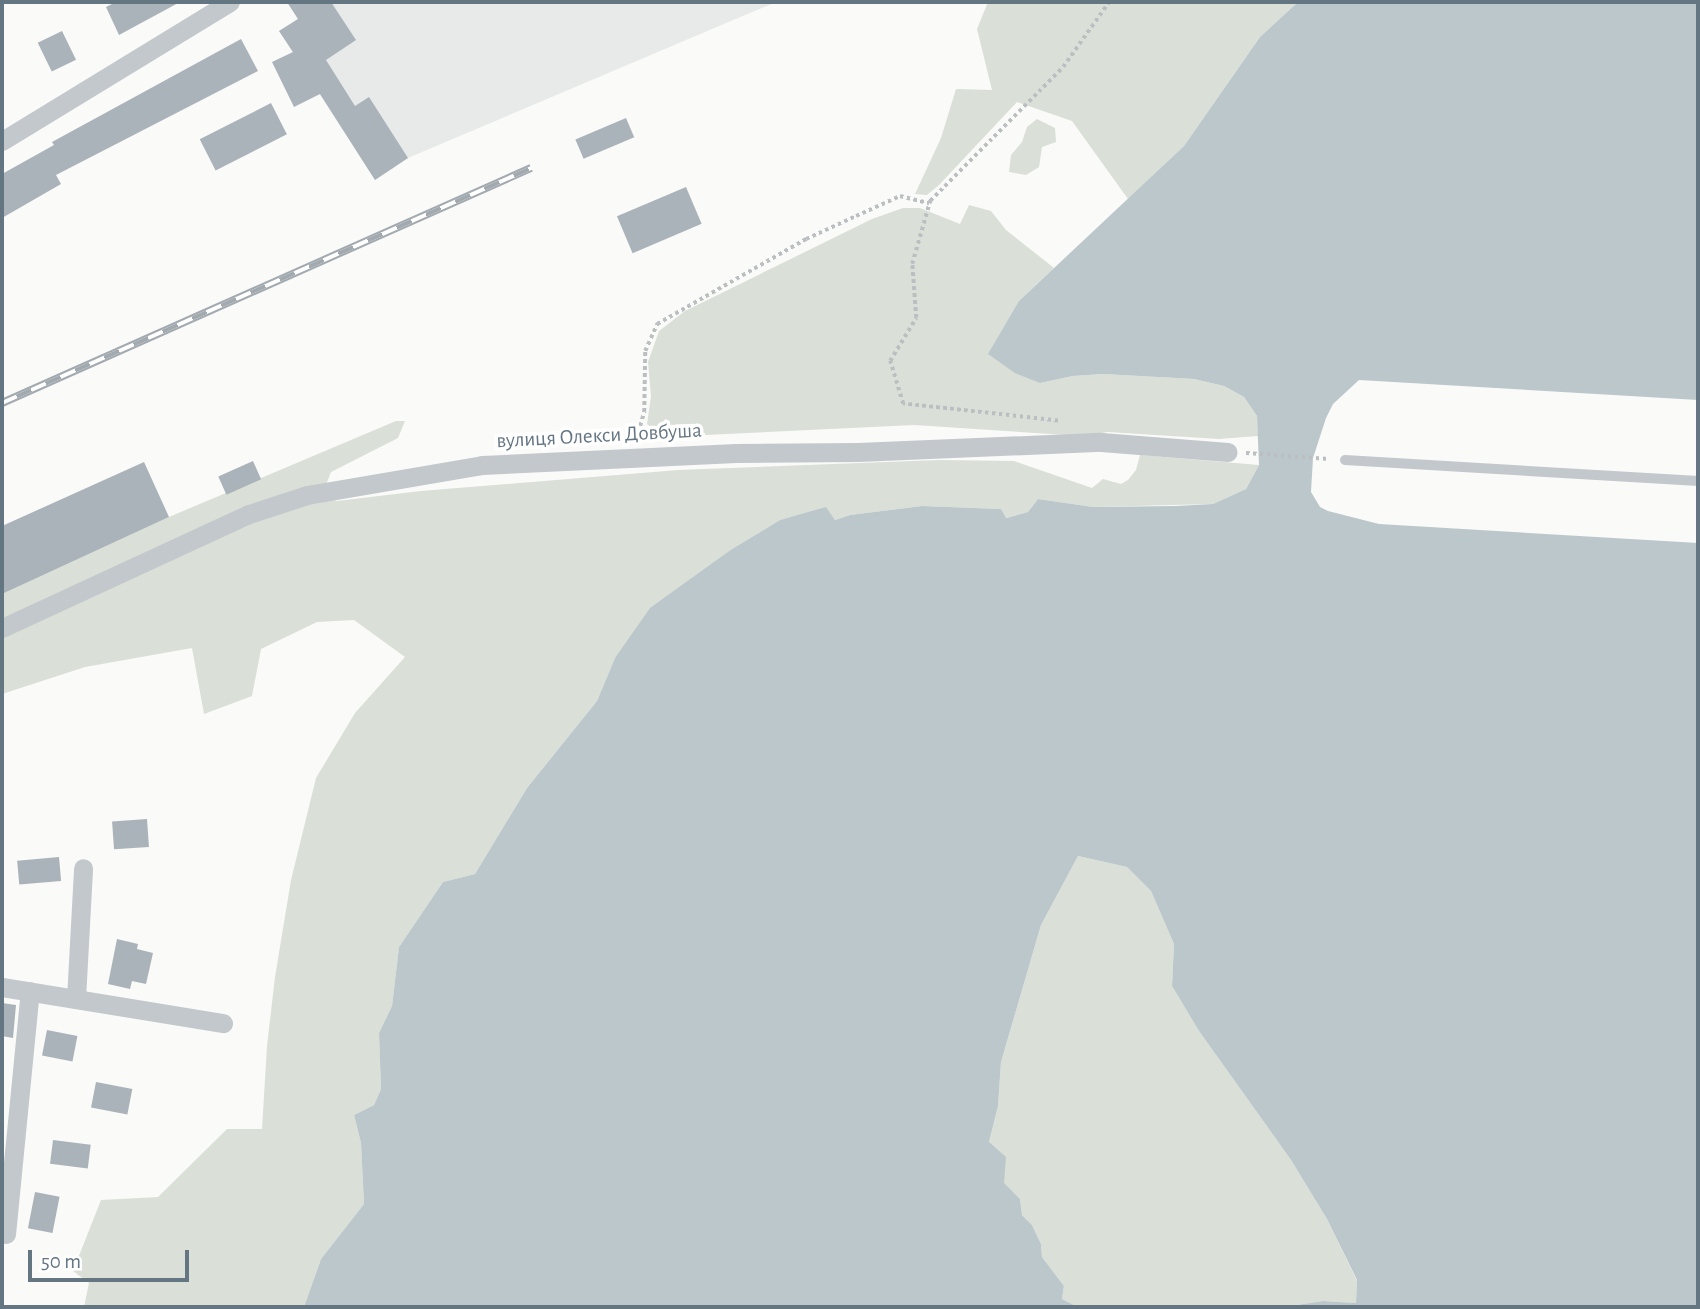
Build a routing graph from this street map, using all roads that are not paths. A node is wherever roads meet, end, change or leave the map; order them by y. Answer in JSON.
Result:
{"nodes":[{"id":1,"x":230,"y":2,"type":"edge"},
{"id":2,"x":2,"y":141,"type":"edge"},
{"id":3,"x":1228,"y":452,"type":"road end"},
{"id":4,"x":1345,"y":460,"type":"road end"},
{"id":5,"x":1698,"y":481,"type":"edge"},
{"id":6,"x":2,"y":628,"type":"edge"},
{"id":7,"x":83,"y":868,"type":"dead end"},
{"id":8,"x":2,"y":986,"type":"edge"},
{"id":9,"x":30,"y":991,"type":"junction"},
{"id":10,"x":76,"y":999,"type":"junction"},
{"id":11,"x":223,"y":1023,"type":"dead end"},
{"id":12,"x":6,"y":1234,"type":"dead end"}],
"edges":[{"from":1,"to":2,"type":"street"},
{"from":3,"to":6,"type":"street","name":"вулиця Олекси Довбуша"},
{"from":4,"to":5,"type":"lane"},
{"from":7,"to":10,"type":"street"},
{"from":8,"to":9,"type":"street"},
{"from":9,"to":10,"type":"street"},
{"from":9,"to":12,"type":"street"},
{"from":10,"to":11,"type":"street"}]}
